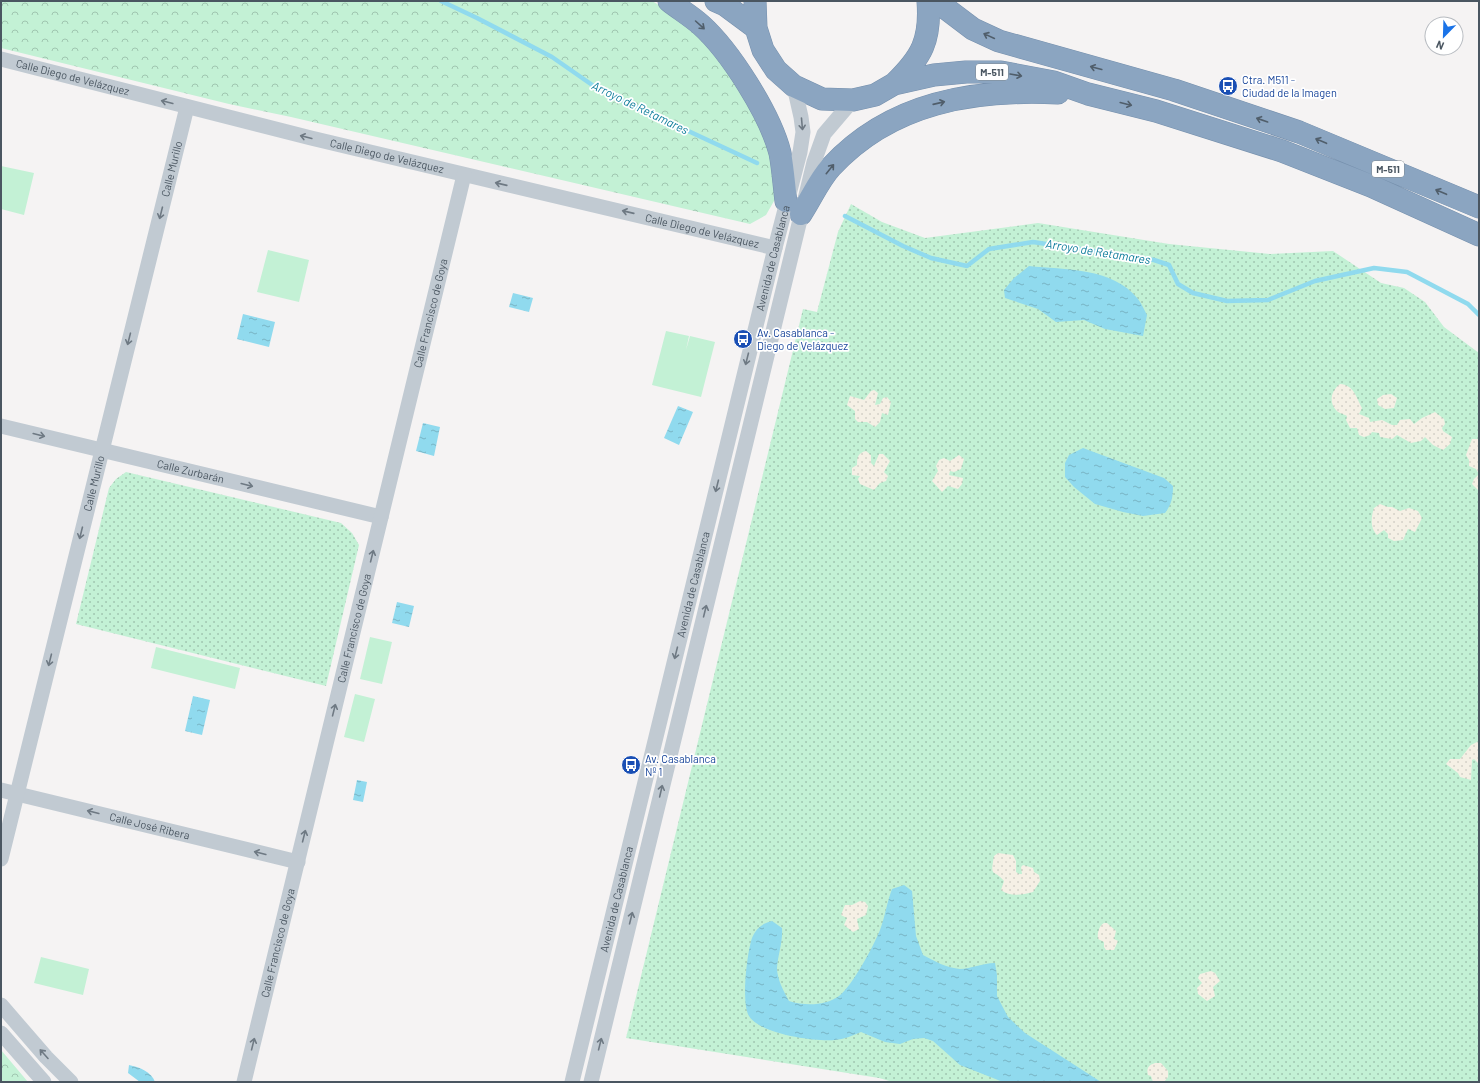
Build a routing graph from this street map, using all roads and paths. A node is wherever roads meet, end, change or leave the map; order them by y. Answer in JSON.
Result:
{"nodes":[{"id":1,"x":669,"y":1,"type":"edge"},
{"id":2,"x":716,"y":1,"type":"edge"},
{"id":3,"x":756,"y":1,"type":"edge"},
{"id":4,"x":928,"y":1,"type":"edge"},
{"id":5,"x":936,"y":1,"type":"edge"},
{"id":6,"x":756,"y":28,"type":"junction"},
{"id":7,"x":1,"y":59,"type":"edge"},
{"id":8,"x":894,"y":84,"type":"junction"},
{"id":9,"x":794,"y":86,"type":"junction"},
{"id":10,"x":1088,"y":94,"type":"junction"},
{"id":11,"x":853,"y":100,"type":"junction"},
{"id":12,"x":187,"y":107,"type":"junction"},
{"id":13,"x":464,"y":175,"type":"junction"},
{"id":14,"x":794,"y":207,"type":"junction"},
{"id":15,"x":1479,"y":207,"type":"edge"},
{"id":16,"x":1479,"y":235,"type":"edge"},
{"id":17,"x":775,"y":248,"type":"junction"},
{"id":18,"x":1,"y":426,"type":"edge"},
{"id":19,"x":102,"y":450,"type":"junction"},
{"id":20,"x":381,"y":517,"type":"junction"},
{"id":21,"x":1,"y":790,"type":"edge"},
{"id":22,"x":17,"y":794,"type":"junction"},
{"id":23,"x":1,"y":859,"type":"edge"},
{"id":24,"x":298,"y":862,"type":"junction"},
{"id":25,"x":1,"y":1005,"type":"edge"},
{"id":26,"x":1,"y":1033,"type":"edge"},
{"id":27,"x":44,"y":1082,"type":"edge"},
{"id":28,"x":71,"y":1082,"type":"edge"},
{"id":29,"x":244,"y":1082,"type":"edge"},
{"id":30,"x":572,"y":1082,"type":"edge"},
{"id":31,"x":591,"y":1082,"type":"edge"}],
"edges":[{"from":1,"to":14,"type":"highway","one_way":true},
{"from":2,"to":6,"type":"highway"},
{"from":3,"to":6,"type":"highway","number":"M-511"},
{"from":4,"to":8,"type":"highway","number":"M-511"},
{"from":15,"to":5,"type":"highway","number":"M-511","one_way":true},
{"from":6,"to":9,"type":"highway","number":"M-511"},
{"from":12,"to":7,"type":"street","name":"Calle Diego de Velázquez","one_way":true},
{"from":8,"to":10,"type":"highway","number":"M-511","one_way":true},
{"from":8,"to":11,"type":"highway","number":"M-511"},
{"from":9,"to":11,"type":"highway","number":"M-511"},
{"from":9,"to":14,"type":"street","name":"Avenida de Casablanca","one_way":true},
{"from":14,"to":10,"type":"highway","one_way":true},
{"from":10,"to":16,"type":"highway","number":"M-511","one_way":true},
{"from":11,"to":14,"type":"street","name":"Avenida de Casablanca"},
{"from":13,"to":12,"type":"street","name":"Calle Diego de Velázquez","one_way":true},
{"from":12,"to":19,"type":"street","name":"Calle Murillo","one_way":true},
{"from":17,"to":13,"type":"street","name":"Calle Diego de Velázquez","one_way":true},
{"from":13,"to":20,"type":"street","name":"Calle Francisco de Goya"},
{"from":14,"to":17,"type":"street","name":"Avenida de Casablanca"},
{"from":31,"to":14,"type":"street","name":"Avenida de Casablanca","one_way":true},
{"from":17,"to":30,"type":"street","name":"Avenida de Casablanca","one_way":true},
{"from":18,"to":19,"type":"street","name":"Calle Zurbarán","one_way":true},
{"from":19,"to":20,"type":"street","name":"Calle Zurbarán","one_way":true},
{"from":19,"to":22,"type":"street","name":"Calle Murillo","one_way":true},
{"from":24,"to":20,"type":"street","name":"Calle Francisco de Goya","one_way":true},
{"from":21,"to":22,"type":"street","name":"Calle José Ribera"},
{"from":22,"to":23,"type":"street","name":"Calle Murillo"},
{"from":24,"to":22,"type":"street","name":"Calle José Ribera","one_way":true},
{"from":29,"to":24,"type":"street","name":"Calle Francisco de Goya","one_way":true},
{"from":28,"to":25,"type":"street","one_way":true},
{"from":26,"to":27,"type":"street"}]}
